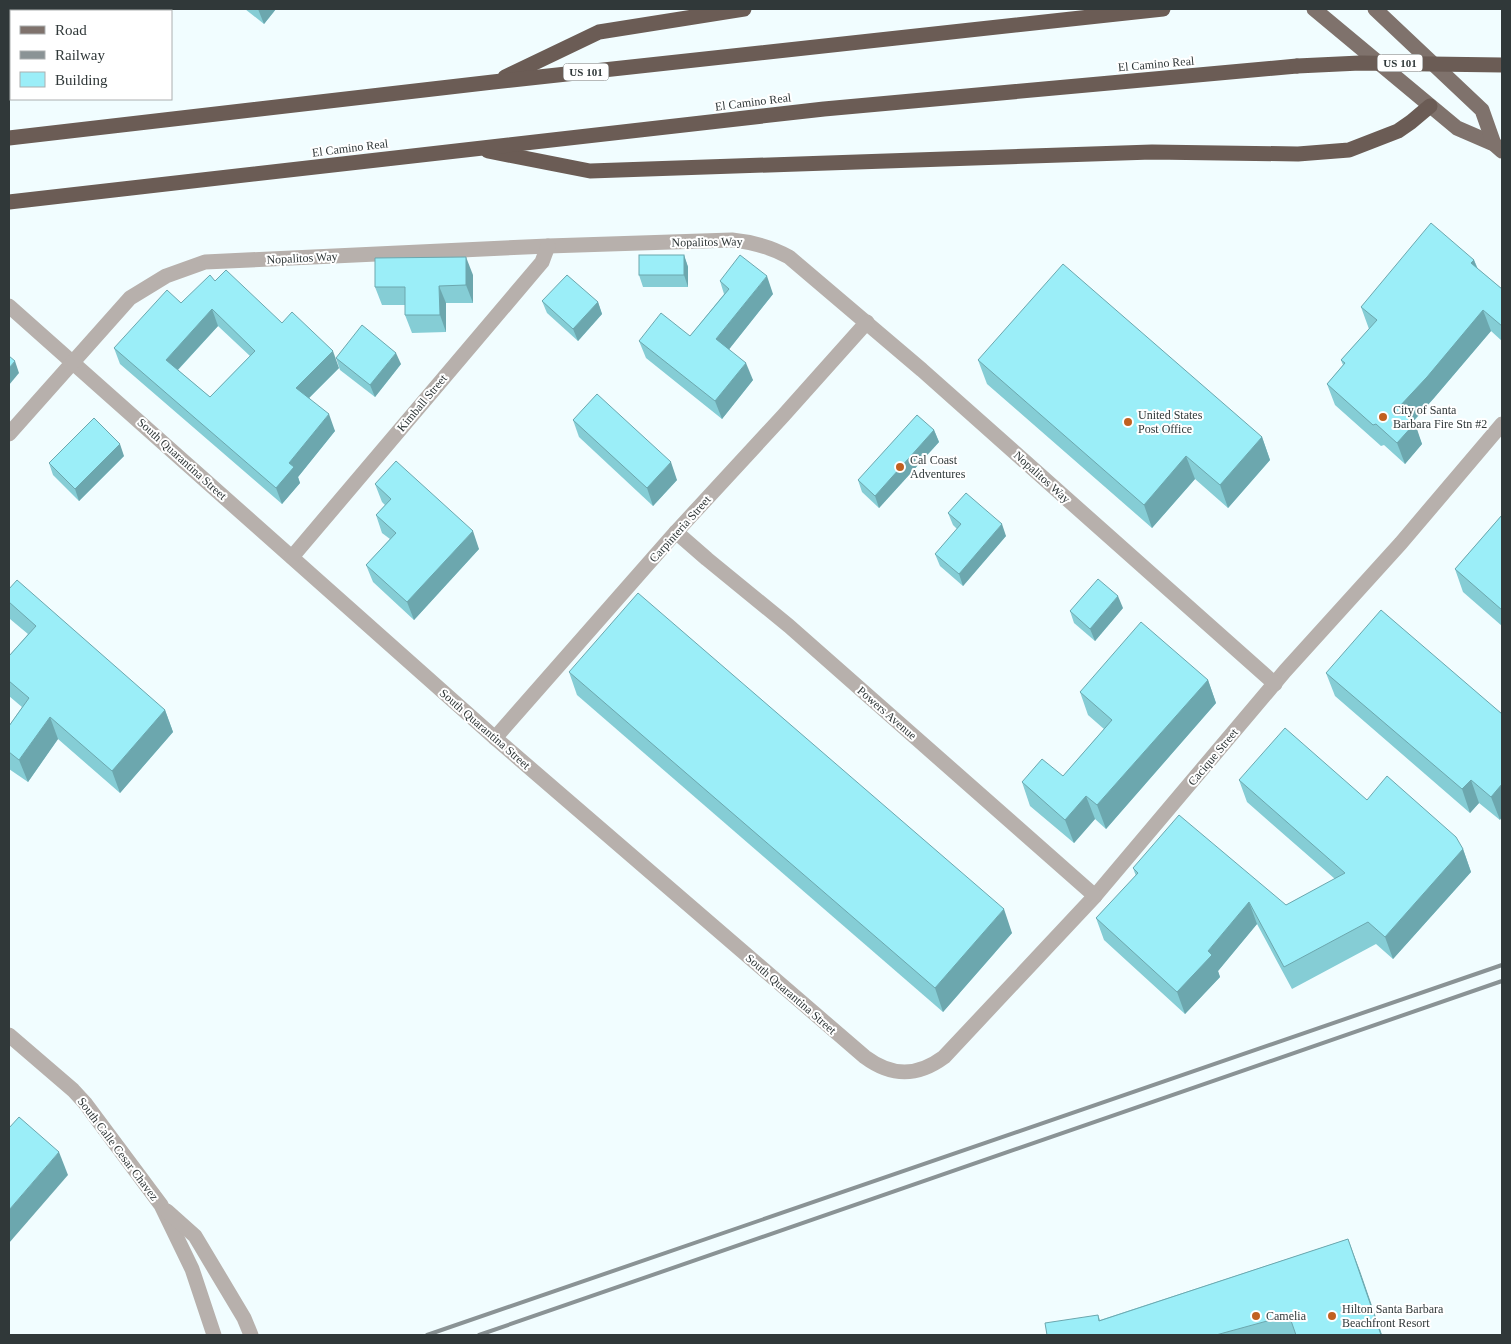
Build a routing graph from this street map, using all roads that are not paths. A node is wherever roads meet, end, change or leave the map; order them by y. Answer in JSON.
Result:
{"nodes":[{"id":1,"x":744,"y":9,"type":"edge"},
{"id":2,"x":1163,"y":9,"type":"edge"},
{"id":3,"x":1314,"y":9,"type":"edge"},
{"id":4,"x":1375,"y":9,"type":"edge"},
{"id":5,"x":1502,"y":65,"type":"edge"},
{"id":6,"x":493,"y":82,"type":"junction"},
{"id":7,"x":1430,"y":106,"type":"junction"},
{"id":8,"x":9,"y":138,"type":"edge"},
{"id":9,"x":1498,"y":148,"type":"edge"},
{"id":10,"x":474,"y":149,"type":"junction"},
{"id":11,"x":14,"y":201,"type":"edge"},
{"id":12,"x":548,"y":246,"type":"junction"},
{"id":13,"x":9,"y":306,"type":"edge"},
{"id":14,"x":867,"y":322,"type":"junction"},
{"id":15,"x":72,"y":362,"type":"junction"},
{"id":16,"x":1502,"y":424,"type":"edge"},
{"id":17,"x":9,"y":434,"type":"edge"},
{"id":18,"x":676,"y":532,"type":"junction"},
{"id":19,"x":292,"y":557,"type":"junction"},
{"id":20,"x":1275,"y":684,"type":"junction"},
{"id":21,"x":495,"y":738,"type":"junction"},
{"id":22,"x":1095,"y":896,"type":"junction"},
{"id":23,"x":9,"y":1035,"type":"edge"},
{"id":24,"x":910,"y":1072,"type":"joint"},
{"id":25,"x":160,"y":1205,"type":"junction"},
{"id":26,"x":214,"y":1335,"type":"edge"},
{"id":27,"x":251,"y":1335,"type":"edge"}],
"edges":[{"from":1,"to":6,"type":"highway"},
{"from":2,"to":6,"type":"highway","number":"US 101"},
{"from":3,"to":7,"type":"main road"},
{"from":4,"to":9,"type":"main road"},
{"from":5,"to":10,"type":"highway","name":"El Camino Real","number":"US 101","bridge":true},
{"from":6,"to":8,"type":"highway","number":"US 101"},
{"from":7,"to":9,"type":"main road"},
{"from":7,"to":10,"type":"highway"},
{"from":10,"to":11,"type":"highway","name":"El Camino Real","number":"US 101"},
{"from":12,"to":14,"type":"street","name":"Nopalitos Way"},
{"from":12,"to":15,"type":"street","name":"Nopalitos Way"},
{"from":12,"to":19,"type":"street","name":"Kimball Street"},
{"from":13,"to":15,"type":"street","name":"South Quarantina Street"},
{"from":14,"to":18,"type":"street","name":"Carpinteria Street"},
{"from":14,"to":20,"type":"street","name":"Nopalitos Way"},
{"from":15,"to":17,"type":"street","name":"Nopalitos Way"},
{"from":15,"to":19,"type":"street","name":"South Quarantina Street"},
{"from":16,"to":20,"type":"street","name":"Cacique Street"},
{"from":18,"to":21,"type":"street","name":"Carpinteria Street"},
{"from":18,"to":22,"type":"street","name":"Powers Avenue"},
{"from":19,"to":21,"type":"street","name":"South Quarantina Street"},
{"from":20,"to":22,"type":"street","name":"Cacique Street"},
{"from":21,"to":24,"type":"street","name":"South Quarantina Street"},
{"from":22,"to":24,"type":"street","name":"Cacique Street"},
{"from":23,"to":25,"type":"street","name":"South Calle Cesar Chavez"},
{"from":25,"to":26,"type":"street","name":"South Calle Cesar Chavez"},
{"from":25,"to":27,"type":"street","name":"South Calle Cesar Chavez"}]}
